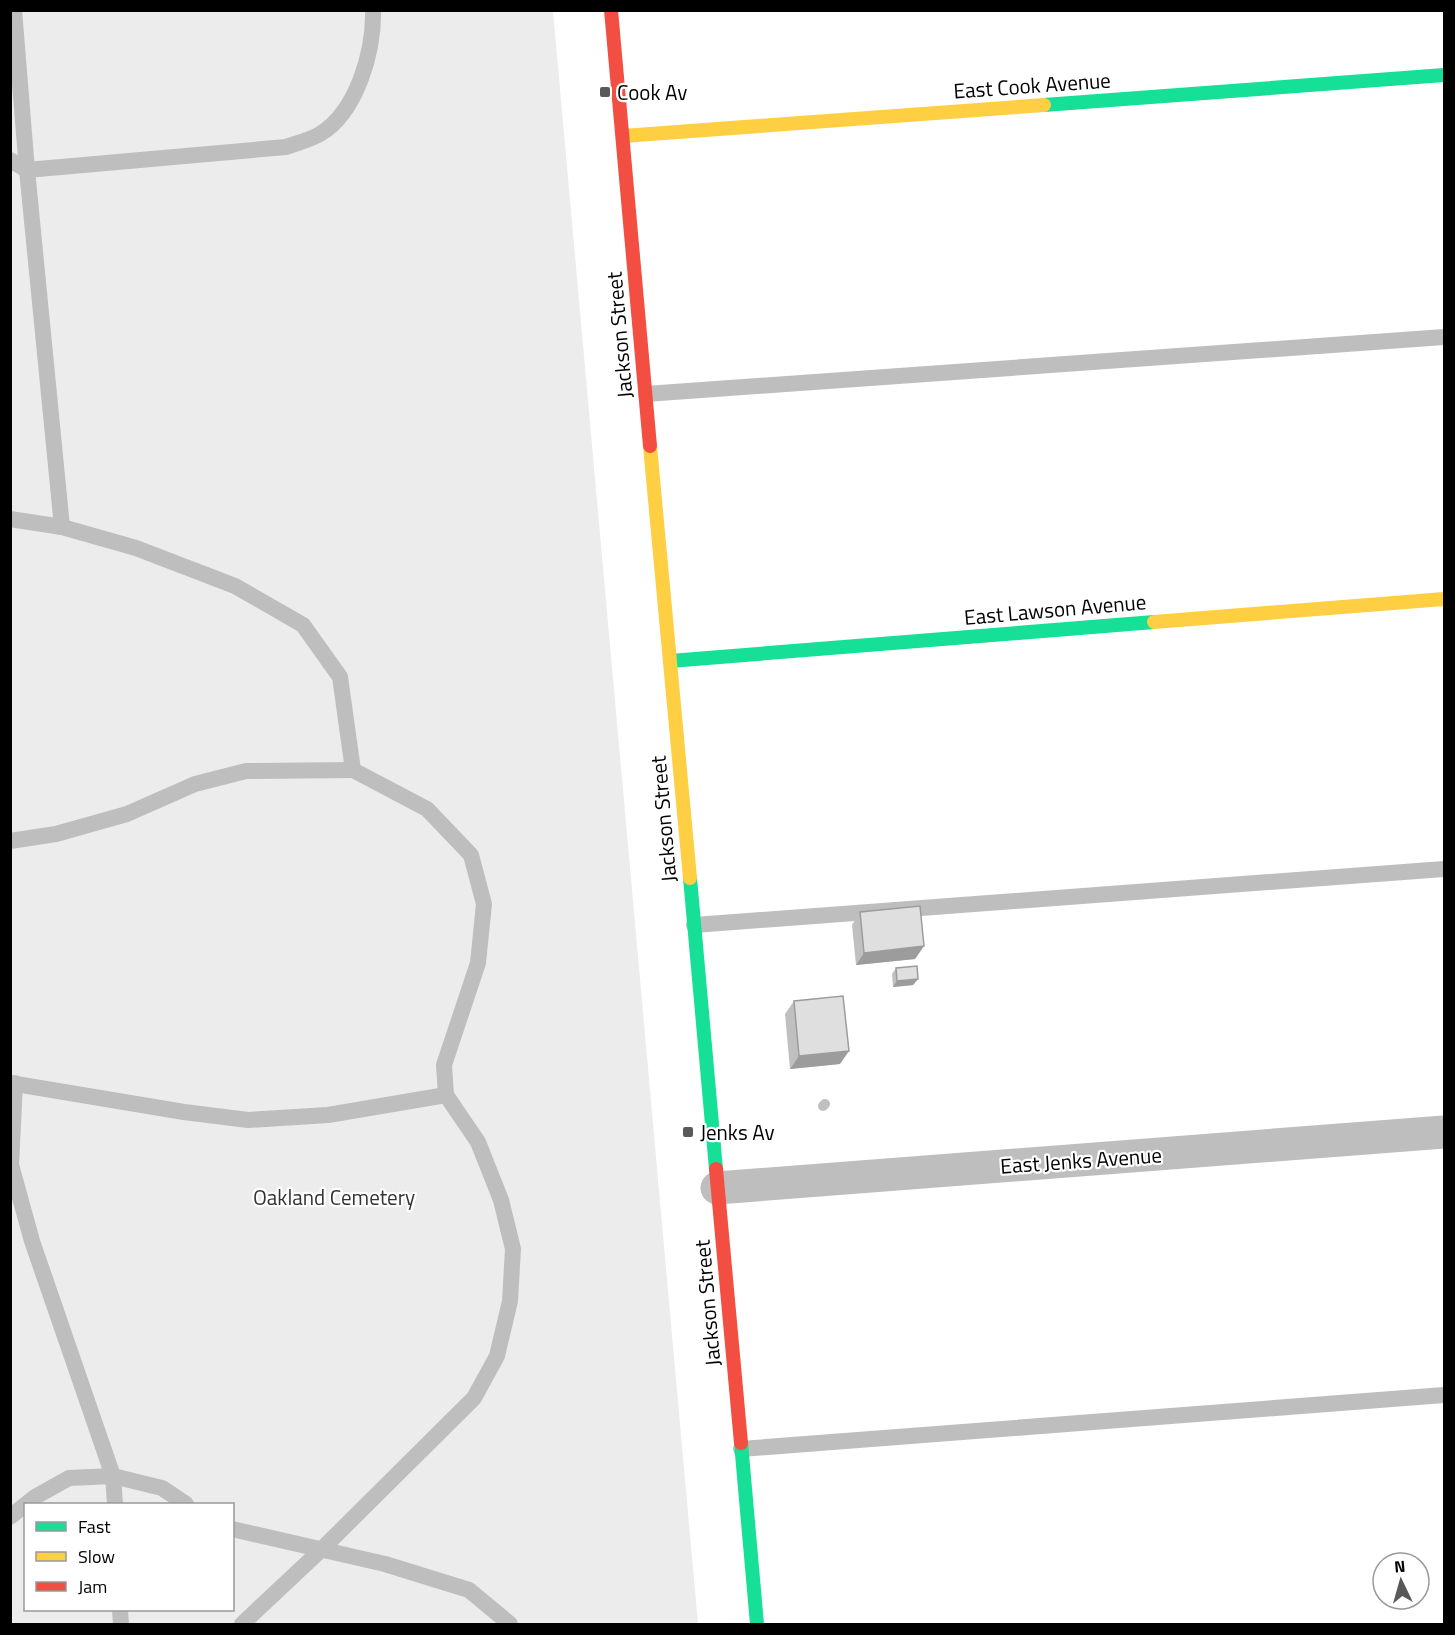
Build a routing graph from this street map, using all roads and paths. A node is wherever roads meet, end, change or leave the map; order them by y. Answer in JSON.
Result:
{"nodes":[{"id":1,"x":14,"y":10,"type":"edge"},
{"id":2,"x":373,"y":10,"type":"edge"},
{"id":3,"x":611,"y":10,"type":"edge"},
{"id":4,"x":1444,"y":75,"type":"edge"},
{"id":5,"x":622,"y":136,"type":"junction"},
{"id":6,"x":10,"y":160,"type":"edge"},
{"id":7,"x":27,"y":170,"type":"junction"},
{"id":8,"x":1444,"y":336,"type":"edge"},
{"id":9,"x":646,"y":394,"type":"junction"},
{"id":10,"x":10,"y":519,"type":"edge"},
{"id":11,"x":62,"y":527,"type":"junction"},
{"id":12,"x":1444,"y":599,"type":"edge"},
{"id":13,"x":670,"y":662,"type":"junction"},
{"id":14,"x":352,"y":770,"type":"junction"},
{"id":15,"x":10,"y":841,"type":"edge"},
{"id":16,"x":1444,"y":868,"type":"edge"},
{"id":17,"x":694,"y":925,"type":"junction"},
{"id":18,"x":13,"y":1083,"type":"edge"},
{"id":19,"x":446,"y":1095,"type":"junction"},
{"id":20,"x":1444,"y":1132,"type":"edge"},
{"id":21,"x":717,"y":1188,"type":"junction"},
{"id":22,"x":1444,"y":1395,"type":"edge"},
{"id":23,"x":741,"y":1449,"type":"junction"},
{"id":24,"x":113,"y":1476,"type":"junction"},
{"id":25,"x":28,"y":1503,"type":"edge"},
{"id":26,"x":115,"y":1503,"type":"edge"},
{"id":27,"x":184,"y":1503,"type":"edge"},
{"id":28,"x":24,"y":1506,"type":"edge"},
{"id":29,"x":10,"y":1517,"type":"edge"},
{"id":30,"x":234,"y":1530,"type":"edge"},
{"id":31,"x":322,"y":1549,"type":"junction"},
{"id":32,"x":242,"y":1624,"type":"edge"},
{"id":33,"x":510,"y":1624,"type":"edge"},
{"id":34,"x":757,"y":1624,"type":"edge"}],
"edges":[{"from":1,"to":7,"type":"lane"},
{"from":2,"to":7,"type":"lane"},
{"from":3,"to":5,"type":"street","name":"Jackson Street"},
{"from":4,"to":5,"type":"street","name":"East Cook Avenue"},
{"from":5,"to":9,"type":"street","name":"Jackson Street"},
{"from":6,"to":7,"type":"lane"},
{"from":7,"to":11,"type":"lane"},
{"from":8,"to":9,"type":"lane"},
{"from":9,"to":13,"type":"street","name":"Jackson Street"},
{"from":10,"to":11,"type":"lane"},
{"from":11,"to":14,"type":"lane"},
{"from":12,"to":13,"type":"street","name":"East Lawson Avenue"},
{"from":13,"to":17,"type":"street","name":"Jackson Street"},
{"from":14,"to":15,"type":"lane"},
{"from":14,"to":19,"type":"lane"},
{"from":16,"to":17,"type":"lane"},
{"from":17,"to":21,"type":"street","name":"Jackson Street"},
{"from":18,"to":19,"type":"lane"},
{"from":18,"to":24,"type":"lane"},
{"from":19,"to":31,"type":"lane"},
{"from":20,"to":21,"type":"street","name":"East Jenks Avenue"},
{"from":21,"to":23,"type":"street","name":"Jackson Street"},
{"from":22,"to":23,"type":"lane"},
{"from":23,"to":34,"type":"street","name":"Jackson Street"},
{"from":24,"to":25,"type":"lane"},
{"from":24,"to":26,"type":"lane"},
{"from":24,"to":27,"type":"lane"},
{"from":28,"to":29,"type":"lane"},
{"from":30,"to":31,"type":"lane"},
{"from":31,"to":32,"type":"lane"},
{"from":31,"to":33,"type":"lane"}]}
